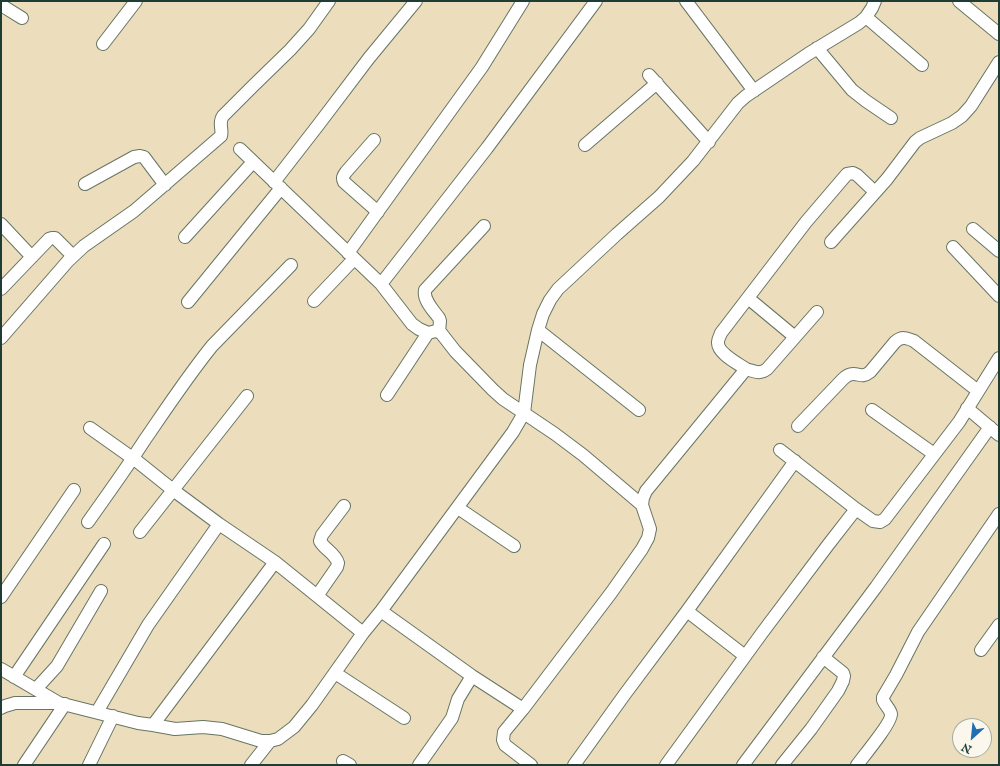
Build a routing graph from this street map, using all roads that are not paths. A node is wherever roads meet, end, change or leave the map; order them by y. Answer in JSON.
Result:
{"nodes":[{"id":1,"x":136,"y":1,"type":"edge"},
{"id":2,"x":329,"y":1,"type":"edge"},
{"id":3,"x":416,"y":1,"type":"edge"},
{"id":4,"x":523,"y":1,"type":"edge"},
{"id":5,"x":596,"y":1,"type":"edge"},
{"id":6,"x":686,"y":1,"type":"edge"},
{"id":7,"x":875,"y":1,"type":"edge"},
{"id":8,"x":959,"y":1,"type":"edge"},
{"id":9,"x":1,"y":5,"type":"edge"},
{"id":10,"x":866,"y":17,"type":"junction"},
{"id":11,"x":22,"y":18,"type":"dead end"},
{"id":12,"x":999,"y":34,"type":"edge"},
{"id":13,"x":102,"y":44,"type":"dead end"},
{"id":14,"x":817,"y":48,"type":"junction"},
{"id":15,"x":999,"y":62,"type":"edge"},
{"id":16,"x":922,"y":65,"type":"dead end"},
{"id":17,"x":754,"y":91,"type":"junction"},
{"id":18,"x":891,"y":118,"type":"dead end"},
{"id":19,"x":374,"y":140,"type":"dead end"},
{"id":20,"x":709,"y":142,"type":"junction"},
{"id":21,"x":585,"y":145,"type":"dead end"},
{"id":22,"x":240,"y":149,"type":"dead end"},
{"id":23,"x":253,"y":162,"type":"junction"},
{"id":24,"x":85,"y":184,"type":"dead end"},
{"id":25,"x":165,"y":185,"type":"junction"},
{"id":26,"x":278,"y":185,"type":"junction"},
{"id":27,"x":875,"y":192,"type":"junction"},
{"id":28,"x":378,"y":212,"type":"junction"},
{"id":29,"x":1,"y":224,"type":"edge"},
{"id":30,"x":484,"y":226,"type":"dead end"},
{"id":31,"x":973,"y":228,"type":"dead end"},
{"id":32,"x":185,"y":237,"type":"dead end"},
{"id":33,"x":831,"y":242,"type":"dead end"},
{"id":34,"x":953,"y":247,"type":"dead end"},
{"id":35,"x":999,"y":251,"type":"edge"},
{"id":36,"x":73,"y":256,"type":"junction"},
{"id":37,"x":351,"y":256,"type":"junction"},
{"id":38,"x":32,"y":257,"type":"junction"},
{"id":39,"x":291,"y":265,"type":"dead end"},
{"id":40,"x":381,"y":284,"type":"junction"},
{"id":41,"x":1,"y":288,"type":"edge"},
{"id":42,"x":999,"y":296,"type":"edge"},
{"id":43,"x":748,"y":298,"type":"junction"},
{"id":44,"x":314,"y":301,"type":"dead end"},
{"id":45,"x":188,"y":302,"type":"dead end"},
{"id":46,"x":817,"y":312,"type":"dead end"},
{"id":47,"x":538,"y":330,"type":"junction"},
{"id":48,"x":434,"y":332,"type":"junction"},
{"id":49,"x":795,"y":337,"type":"junction"},
{"id":50,"x":1,"y":338,"type":"edge"},
{"id":51,"x":999,"y":358,"type":"edge"},
{"id":52,"x":746,"y":369,"type":"junction"},
{"id":53,"x":978,"y":390,"type":"junction"},
{"id":54,"x":387,"y":395,"type":"dead end"},
{"id":55,"x":247,"y":396,"type":"dead end"},
{"id":56,"x":967,"y":408,"type":"junction"},
{"id":57,"x":639,"y":410,"type":"dead end"},
{"id":58,"x":872,"y":410,"type":"dead end"},
{"id":59,"x":524,"y":413,"type":"junction"},
{"id":60,"x":798,"y":426,"type":"dead end"},
{"id":61,"x":90,"y":428,"type":"dead end"},
{"id":62,"x":994,"y":431,"type":"edge"},
{"id":63,"x":780,"y":450,"type":"dead end"},
{"id":64,"x":934,"y":454,"type":"junction"},
{"id":65,"x":133,"y":458,"type":"junction"},
{"id":66,"x":795,"y":461,"type":"junction"},
{"id":67,"x":74,"y":490,"type":"dead end"},
{"id":68,"x":172,"y":490,"type":"junction"},
{"id":69,"x":642,"y":505,"type":"junction"},
{"id":70,"x":344,"y":506,"type":"dead end"},
{"id":71,"x":458,"y":508,"type":"junction"},
{"id":72,"x":856,"y":509,"type":"junction"},
{"id":73,"x":999,"y":514,"type":"edge"},
{"id":74,"x":88,"y":522,"type":"dead end"},
{"id":75,"x":219,"y":524,"type":"junction"},
{"id":76,"x":140,"y":532,"type":"dead end"},
{"id":77,"x":104,"y":544,"type":"dead end"},
{"id":78,"x":514,"y":546,"type":"dead end"},
{"id":79,"x":275,"y":562,"type":"junction"},
{"id":80,"x":102,"y":591,"type":"dead end"},
{"id":81,"x":317,"y":596,"type":"junction"},
{"id":82,"x":1,"y":597,"type":"edge"},
{"id":83,"x":381,"y":611,"type":"junction"},
{"id":84,"x":688,"y":611,"type":"junction"},
{"id":85,"x":999,"y":625,"type":"edge"},
{"id":86,"x":363,"y":633,"type":"junction"},
{"id":87,"x":981,"y":650,"type":"dead end"},
{"id":88,"x":745,"y":656,"type":"junction"},
{"id":89,"x":823,"y":657,"type":"junction"},
{"id":90,"x":1,"y":669,"type":"edge"},
{"id":91,"x":335,"y":673,"type":"junction"},
{"id":92,"x":472,"y":676,"type":"junction"},
{"id":93,"x":14,"y":677,"type":"junction"},
{"id":94,"x":36,"y":689,"type":"junction"},
{"id":95,"x":62,"y":704,"type":"junction"},
{"id":96,"x":1,"y":708,"type":"edge"},
{"id":97,"x":523,"y":709,"type":"junction"},
{"id":98,"x":97,"y":712,"type":"junction"},
{"id":99,"x":113,"y":716,"type":"junction"},
{"id":100,"x":404,"y":718,"type":"dead end"},
{"id":101,"x":153,"y":725,"type":"junction"},
{"id":102,"x":270,"y":741,"type":"junction"},
{"id":103,"x":518,"y":761,"type":"edge"},
{"id":104,"x":24,"y":765,"type":"edge"},
{"id":105,"x":89,"y":765,"type":"edge"},
{"id":106,"x":251,"y":765,"type":"edge"},
{"id":107,"x":419,"y":765,"type":"edge"},
{"id":108,"x":531,"y":765,"type":"edge"},
{"id":109,"x":574,"y":765,"type":"edge"},
{"id":110,"x":666,"y":765,"type":"edge"},
{"id":111,"x":743,"y":765,"type":"edge"},
{"id":112,"x":782,"y":765,"type":"edge"},
{"id":113,"x":857,"y":765,"type":"edge"}],
"edges":[{"from":1,"to":13,"type":"street"},
{"from":2,"to":25,"type":"street"},
{"from":3,"to":26,"type":"street"},
{"from":4,"to":28,"type":"street"},
{"from":5,"to":40,"type":"street"},
{"from":6,"to":17,"type":"street"},
{"from":7,"to":10,"type":"street"},
{"from":8,"to":12,"type":"street"},
{"from":9,"to":11,"type":"street"},
{"from":10,"to":14,"type":"street"},
{"from":10,"to":16,"type":"street"},
{"from":14,"to":17,"type":"street"},
{"from":14,"to":18,"type":"street"},
{"from":15,"to":27,"type":"street"},
{"from":17,"to":20,"type":"street"},
{"from":19,"to":28,"type":"street"},
{"from":20,"to":21,"type":"street"},
{"from":20,"to":47,"type":"street"},
{"from":22,"to":23,"type":"street"},
{"from":23,"to":26,"type":"street"},
{"from":23,"to":32,"type":"street"},
{"from":24,"to":25,"type":"street"},
{"from":25,"to":36,"type":"street"},
{"from":26,"to":37,"type":"street"},
{"from":26,"to":45,"type":"street"},
{"from":27,"to":33,"type":"street"},
{"from":27,"to":43,"type":"street"},
{"from":28,"to":37,"type":"street"},
{"from":29,"to":38,"type":"street"},
{"from":30,"to":48,"type":"street"},
{"from":31,"to":35,"type":"street"},
{"from":34,"to":42,"type":"street"},
{"from":36,"to":38,"type":"street"},
{"from":36,"to":50,"type":"street"},
{"from":37,"to":40,"type":"street"},
{"from":37,"to":44,"type":"street"},
{"from":38,"to":41,"type":"street"},
{"from":39,"to":65,"type":"street"},
{"from":40,"to":48,"type":"street"},
{"from":43,"to":49,"type":"street"},
{"from":43,"to":52,"type":"street"},
{"from":46,"to":49,"type":"street"},
{"from":47,"to":57,"type":"street"},
{"from":47,"to":59,"type":"street"},
{"from":48,"to":54,"type":"street"},
{"from":48,"to":59,"type":"street"},
{"from":49,"to":52,"type":"street"},
{"from":51,"to":53,"type":"street"},
{"from":52,"to":69,"type":"street"},
{"from":53,"to":56,"type":"street"},
{"from":53,"to":60,"type":"street"},
{"from":55,"to":68,"type":"street"},
{"from":56,"to":62,"type":"street"},
{"from":56,"to":64,"type":"street"},
{"from":58,"to":64,"type":"street"},
{"from":59,"to":69,"type":"street"},
{"from":59,"to":71,"type":"street"},
{"from":61,"to":65,"type":"street"},
{"from":62,"to":89,"type":"street"},
{"from":63,"to":66,"type":"street"},
{"from":64,"to":72,"type":"street"},
{"from":65,"to":68,"type":"street"},
{"from":65,"to":74,"type":"street"},
{"from":66,"to":72,"type":"street"},
{"from":66,"to":84,"type":"street"},
{"from":67,"to":82,"type":"street"},
{"from":68,"to":75,"type":"street"},
{"from":68,"to":76,"type":"street"},
{"from":69,"to":97,"type":"street"},
{"from":70,"to":81,"type":"street"},
{"from":71,"to":78,"type":"street"},
{"from":71,"to":83,"type":"street"},
{"from":72,"to":88,"type":"street"},
{"from":73,"to":113,"type":"street"},
{"from":75,"to":79,"type":"street"},
{"from":75,"to":98,"type":"street"},
{"from":77,"to":93,"type":"street"},
{"from":79,"to":81,"type":"street"},
{"from":79,"to":101,"type":"street"},
{"from":80,"to":94,"type":"street"},
{"from":81,"to":86,"type":"street"},
{"from":83,"to":86,"type":"street"},
{"from":83,"to":92,"type":"street"},
{"from":84,"to":88,"type":"street"},
{"from":84,"to":109,"type":"street"},
{"from":85,"to":87,"type":"street"},
{"from":86,"to":91,"type":"street"},
{"from":88,"to":110,"type":"street"},
{"from":89,"to":111,"type":"street"},
{"from":89,"to":112,"type":"street"},
{"from":90,"to":93,"type":"street"},
{"from":91,"to":100,"type":"street"},
{"from":91,"to":102,"type":"street"},
{"from":92,"to":97,"type":"street"},
{"from":92,"to":107,"type":"street"},
{"from":93,"to":94,"type":"street"},
{"from":94,"to":95,"type":"street"},
{"from":95,"to":96,"type":"street"},
{"from":95,"to":98,"type":"street"},
{"from":95,"to":104,"type":"street"},
{"from":97,"to":103,"type":"street"},
{"from":98,"to":99,"type":"street"},
{"from":99,"to":101,"type":"street"},
{"from":99,"to":105,"type":"street"},
{"from":101,"to":102,"type":"street"},
{"from":102,"to":106,"type":"street"},
{"from":103,"to":108,"type":"street"}]}
